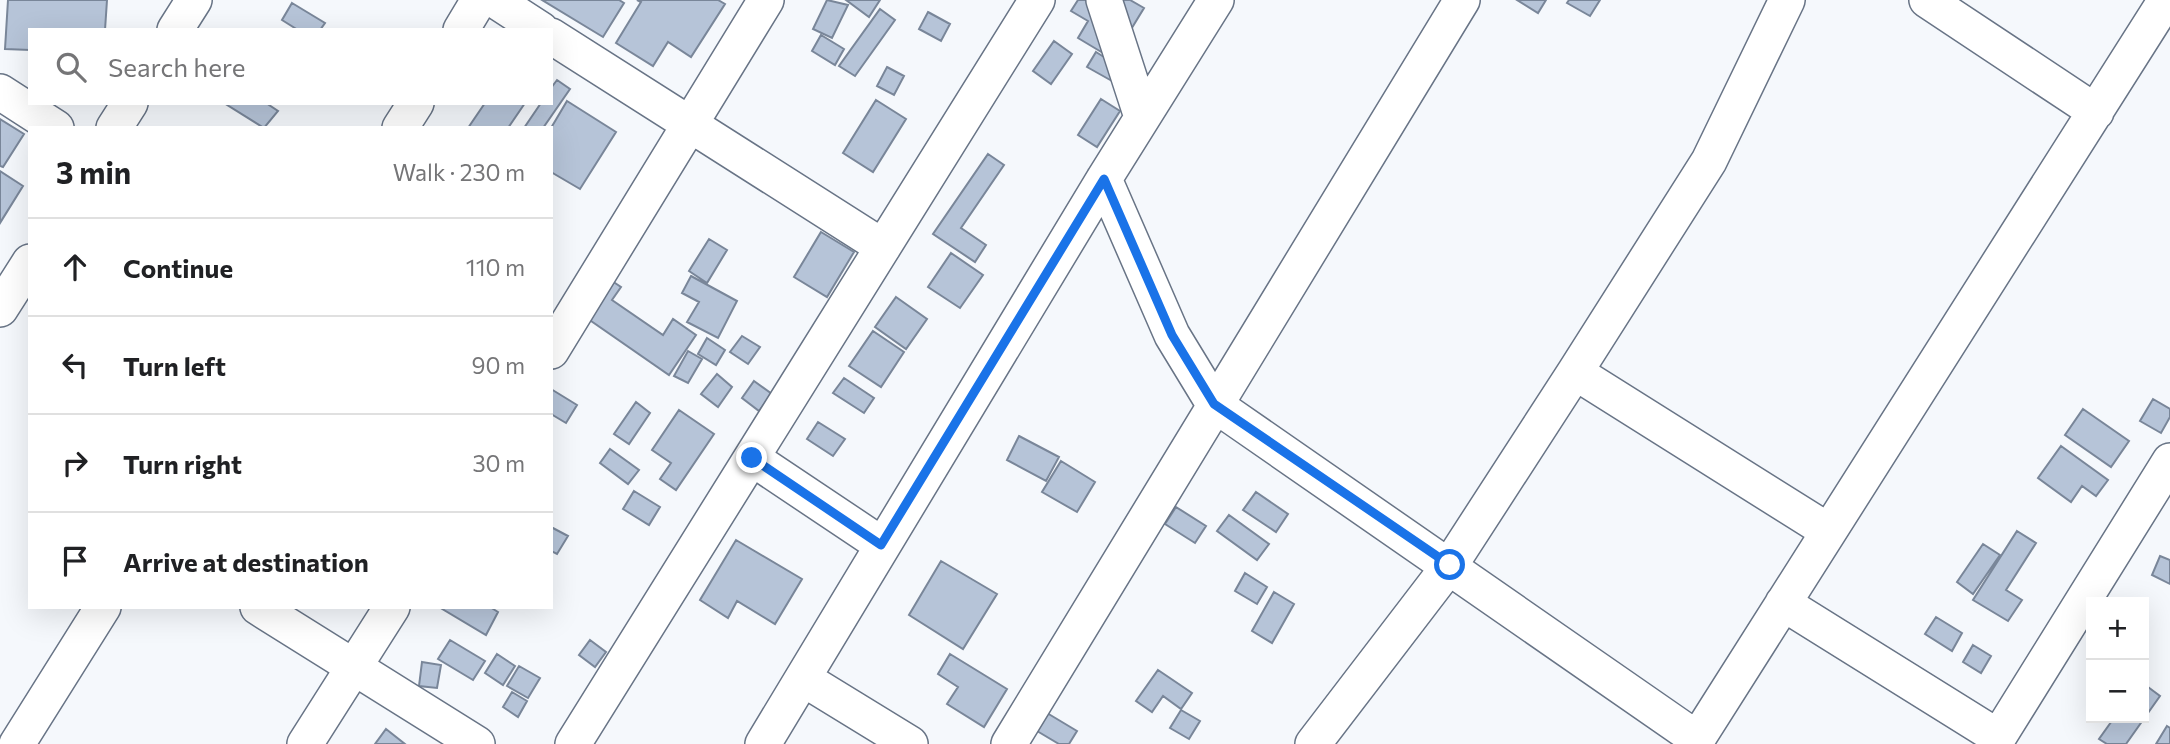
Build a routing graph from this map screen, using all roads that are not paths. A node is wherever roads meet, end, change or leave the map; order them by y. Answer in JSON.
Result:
{"nodes":[{"id":1,"x":194,"y":0,"type":"edge"},
{"id":2,"x":480,"y":0,"type":"edge"},
{"id":3,"x":495,"y":0,"type":"edge"},
{"id":4,"x":766,"y":0,"type":"edge"},
{"id":5,"x":1037,"y":0,"type":"edge"},
{"id":6,"x":1104,"y":0,"type":"edge"},
{"id":7,"x":1216,"y":0,"type":"edge"},
{"id":8,"x":1462,"y":0,"type":"edge"},
{"id":9,"x":1787,"y":0,"type":"edge"},
{"id":10,"x":1927,"y":0,"type":"edge"},
{"id":11,"x":2166,"y":0,"type":"edge"},
{"id":12,"x":176,"y":28,"type":"edge"},
{"id":13,"x":462,"y":28,"type":"edge"},
{"id":14,"x":538,"y":28,"type":"edge"},
{"id":15,"x":553,"y":37,"type":"edge"},
{"id":16,"x":0,"y":92,"type":"edge"},
{"id":17,"x":129,"y":105,"type":"edge"},
{"id":18,"x":415,"y":105,"type":"edge"},
{"id":19,"x":2096,"y":112,"type":"junction"},
{"id":20,"x":1142,"y":117,"type":"junction"},
{"id":21,"x":689,"y":125,"type":"junction"},
{"id":22,"x":53,"y":126,"type":"edge"},
{"id":23,"x":115,"y":126,"type":"edge"},
{"id":24,"x":401,"y":126,"type":"edge"},
{"id":25,"x":1104,"y":179,"type":"junction"},
{"id":26,"x":883,"y":247,"type":"junction"},
{"id":27,"x":28,"y":265,"type":"edge"},
{"id":28,"x":0,"y":309,"type":"edge"},
{"id":29,"x":553,"y":348,"type":"edge"},
{"id":30,"x":1575,"y":372,"type":"junction"},
{"id":31,"x":1214,"y":404,"type":"junction"},
{"id":32,"x":752,"y":458,"type":"junction"},
{"id":33,"x":2170,"y":461,"type":"edge"},
{"id":34,"x":1828,"y":531,"type":"junction"},
{"id":35,"x":881,"y":545,"type":"junction"},
{"id":36,"x":1450,"y":565,"type":"junction"},
{"id":37,"x":1783,"y":603,"type":"junction"},
{"id":38,"x":102,"y":609,"type":"edge"},
{"id":39,"x":261,"y":609,"type":"edge"},
{"id":40,"x":391,"y":609,"type":"edge"},
{"id":41,"x":354,"y":667,"type":"junction"},
{"id":42,"x":804,"y":679,"type":"junction"},
{"id":43,"x":1996,"y":741,"type":"edge"},
{"id":44,"x":1696,"y":742,"type":"edge"},
{"id":45,"x":17,"y":744,"type":"edge"},
{"id":46,"x":305,"y":744,"type":"edge"},
{"id":47,"x":477,"y":744,"type":"edge"},
{"id":48,"x":573,"y":744,"type":"edge"},
{"id":49,"x":763,"y":744,"type":"edge"},
{"id":50,"x":910,"y":744,"type":"edge"},
{"id":51,"x":1009,"y":744,"type":"edge"},
{"id":52,"x":1313,"y":744,"type":"edge"}],
"edges":[{"from":1,"to":12,"type":"street"},
{"from":2,"to":13,"type":"street"},
{"from":3,"to":14,"type":"street"},
{"from":4,"to":21,"type":"street"},
{"from":5,"to":26,"type":"street"},
{"from":6,"to":20,"type":"street"},
{"from":7,"to":20,"type":"street"},
{"from":8,"to":31,"type":"street"},
{"from":9,"to":30,"type":"street"},
{"from":10,"to":19,"type":"street"},
{"from":11,"to":19,"type":"street"},
{"from":15,"to":21,"type":"street"},
{"from":16,"to":22,"type":"street"},
{"from":17,"to":23,"type":"street"},
{"from":18,"to":24,"type":"street"},
{"from":19,"to":34,"type":"street"},
{"from":20,"to":25,"type":"street"},
{"from":21,"to":26,"type":"street"},
{"from":21,"to":29,"type":"street"},
{"from":25,"to":31,"type":"street"},
{"from":25,"to":35,"type":"street"},
{"from":26,"to":32,"type":"street"},
{"from":27,"to":28,"type":"street"},
{"from":30,"to":34,"type":"street"},
{"from":30,"to":36,"type":"street"},
{"from":31,"to":36,"type":"street"},
{"from":31,"to":51,"type":"street"},
{"from":32,"to":35,"type":"street"},
{"from":32,"to":48,"type":"street"},
{"from":33,"to":43,"type":"street"},
{"from":34,"to":37,"type":"street"},
{"from":35,"to":42,"type":"street"},
{"from":36,"to":44,"type":"street"},
{"from":36,"to":52,"type":"street"},
{"from":37,"to":43,"type":"street"},
{"from":37,"to":44,"type":"street"},
{"from":38,"to":45,"type":"street"},
{"from":39,"to":41,"type":"street"},
{"from":40,"to":41,"type":"street"},
{"from":41,"to":46,"type":"street"},
{"from":41,"to":47,"type":"street"},
{"from":42,"to":49,"type":"street"},
{"from":42,"to":50,"type":"street"}]}
